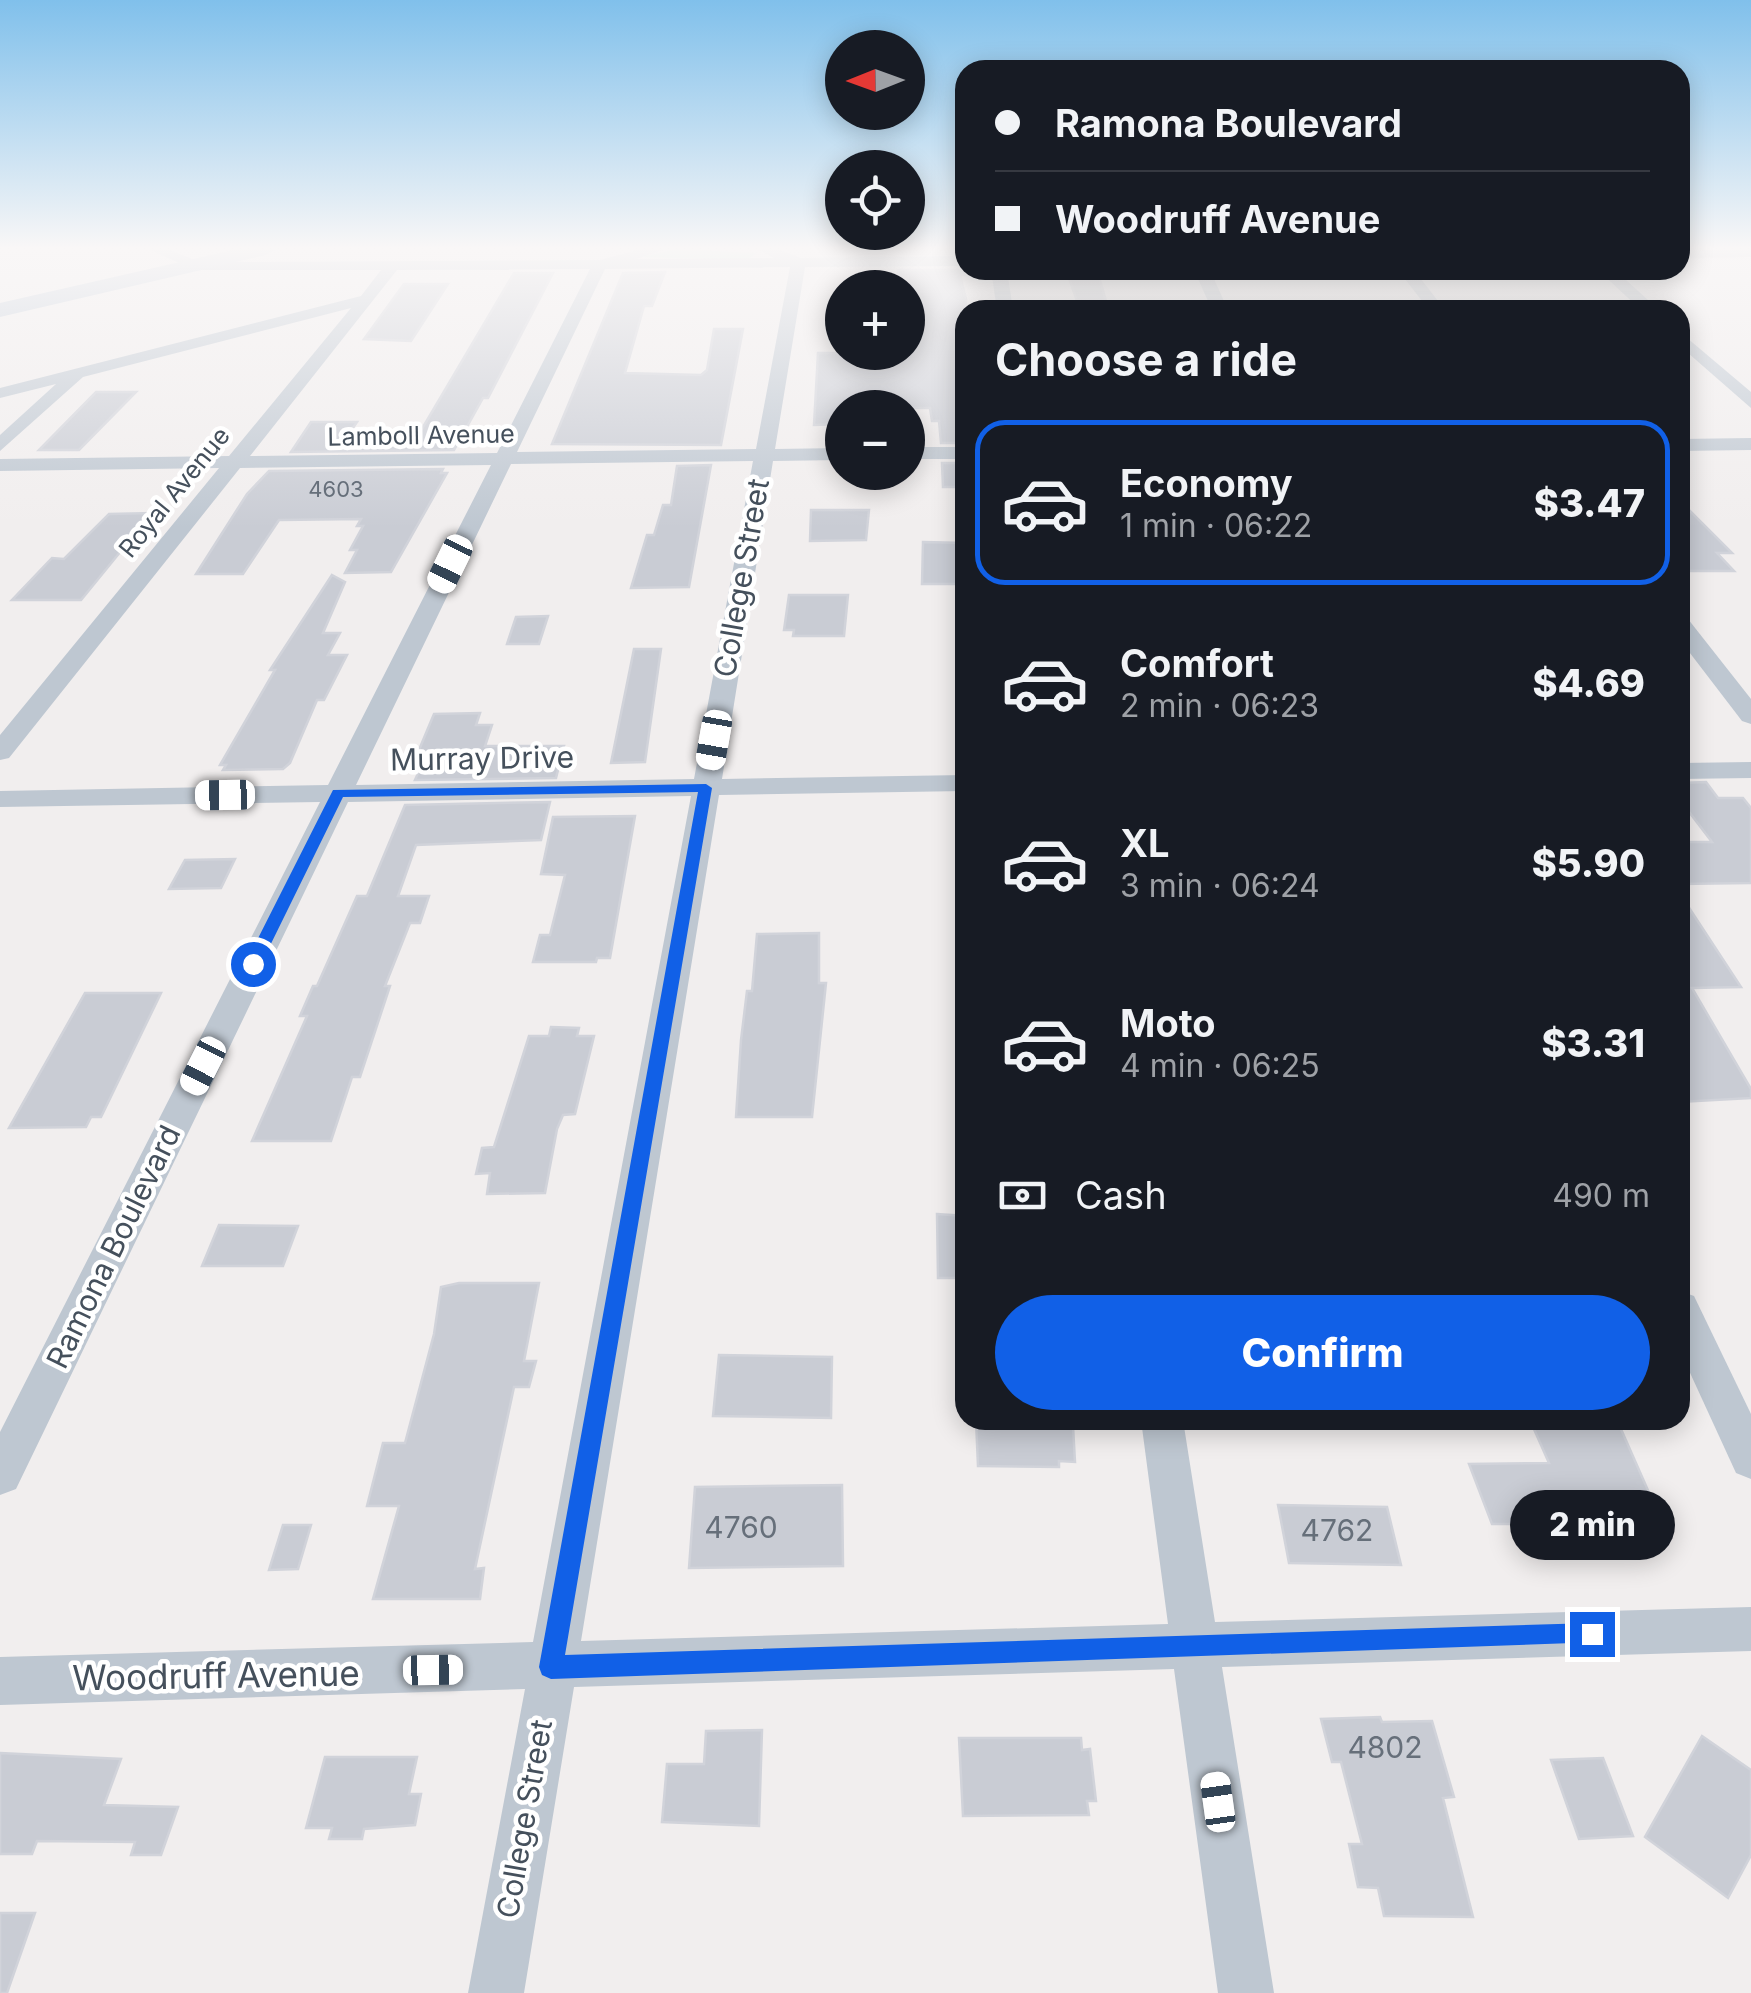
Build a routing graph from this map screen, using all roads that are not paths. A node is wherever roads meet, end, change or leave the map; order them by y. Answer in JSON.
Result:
{"nodes":[{"id":1,"x":197,"y":342,"type":"edge"},
{"id":2,"x":331,"y":342,"type":"edge"},
{"id":3,"x":561,"y":342,"type":"edge"},
{"id":4,"x":784,"y":342,"type":"edge"},
{"id":5,"x":1690,"y":346,"type":"edge"},
{"id":6,"x":78,"y":373,"type":"junction"},
{"id":7,"x":0,"y":393,"type":"edge"},
{"id":8,"x":1751,"y":402,"type":"edge"},
{"id":9,"x":1751,"y":444,"type":"edge"},
{"id":10,"x":1690,"y":445,"type":"edge"},
{"id":11,"x":0,"y":446,"type":"edge"},
{"id":12,"x":955,"y":452,"type":"edge"},
{"id":13,"x":925,"y":453,"type":"edge"},
{"id":14,"x":825,"y":454,"type":"edge"},
{"id":15,"x":764,"y":456,"type":"junction"},
{"id":16,"x":502,"y":458,"type":"junction"},
{"id":17,"x":234,"y":462,"type":"junction"},
{"id":18,"x":0,"y":464,"type":"edge"},
{"id":19,"x":1690,"y":637,"type":"edge"},
{"id":20,"x":1751,"y":716,"type":"edge"},
{"id":21,"x":0,"y":752,"type":"edge"},
{"id":22,"x":1751,"y":770,"type":"edge"},
{"id":23,"x":1690,"y":771,"type":"edge"},
{"id":24,"x":955,"y":783,"type":"edge"},
{"id":25,"x":706,"y":788,"type":"junction"},
{"id":26,"x":338,"y":793,"type":"junction"},
{"id":27,"x":0,"y":800,"type":"edge"},
{"id":28,"x":1690,"y":1329,"type":"edge"},
{"id":29,"x":1163,"y":1430,"type":"edge"},
{"id":30,"x":1751,"y":1460,"type":"edge"},
{"id":31,"x":0,"y":1476,"type":"edge"},
{"id":32,"x":1751,"y":1629,"type":"edge"},
{"id":33,"x":1195,"y":1649,"type":"junction"},
{"id":34,"x":551,"y":1667,"type":"junction"},
{"id":35,"x":0,"y":1681,"type":"edge"},
{"id":36,"x":496,"y":1993,"type":"edge"},
{"id":37,"x":1246,"y":1993,"type":"edge"}],
"edges":[{"from":1,"to":6,"type":"street"},
{"from":2,"to":17,"type":"street","name":"Royal Avenue"},
{"from":3,"to":16,"type":"street","name":"Ramona Boulevard"},
{"from":4,"to":15,"type":"street","name":"College Street"},
{"from":5,"to":8,"type":"street"},
{"from":6,"to":7,"type":"street"},
{"from":6,"to":11,"type":"street"},
{"from":9,"to":10,"type":"street"},
{"from":12,"to":13,"type":"street"},
{"from":14,"to":15,"type":"street","name":"Lamboll Avenue"},
{"from":15,"to":16,"type":"street","name":"Lamboll Avenue"},
{"from":15,"to":25,"type":"street","name":"College Street"},
{"from":16,"to":17,"type":"street","name":"Lamboll Avenue"},
{"from":16,"to":26,"type":"street","name":"Ramona Boulevard"},
{"from":17,"to":18,"type":"street","name":"Lamboll Avenue"},
{"from":17,"to":21,"type":"street","name":"Royal Avenue"},
{"from":19,"to":20,"type":"street"},
{"from":22,"to":23,"type":"street"},
{"from":24,"to":25,"type":"street","name":"Murray Drive"},
{"from":25,"to":26,"type":"street","name":"Murray Drive"},
{"from":25,"to":34,"type":"street","name":"College Street"},
{"from":26,"to":27,"type":"street","name":"Murray Drive"},
{"from":26,"to":31,"type":"street","name":"Ramona Boulevard"},
{"from":28,"to":30,"type":"street"},
{"from":29,"to":33,"type":"street"},
{"from":32,"to":33,"type":"street","name":"Woodruff Avenue"},
{"from":33,"to":34,"type":"street","name":"Woodruff Avenue"},
{"from":33,"to":37,"type":"street"},
{"from":34,"to":35,"type":"street","name":"Woodruff Avenue"},
{"from":34,"to":36,"type":"street","name":"College Street"}]}
